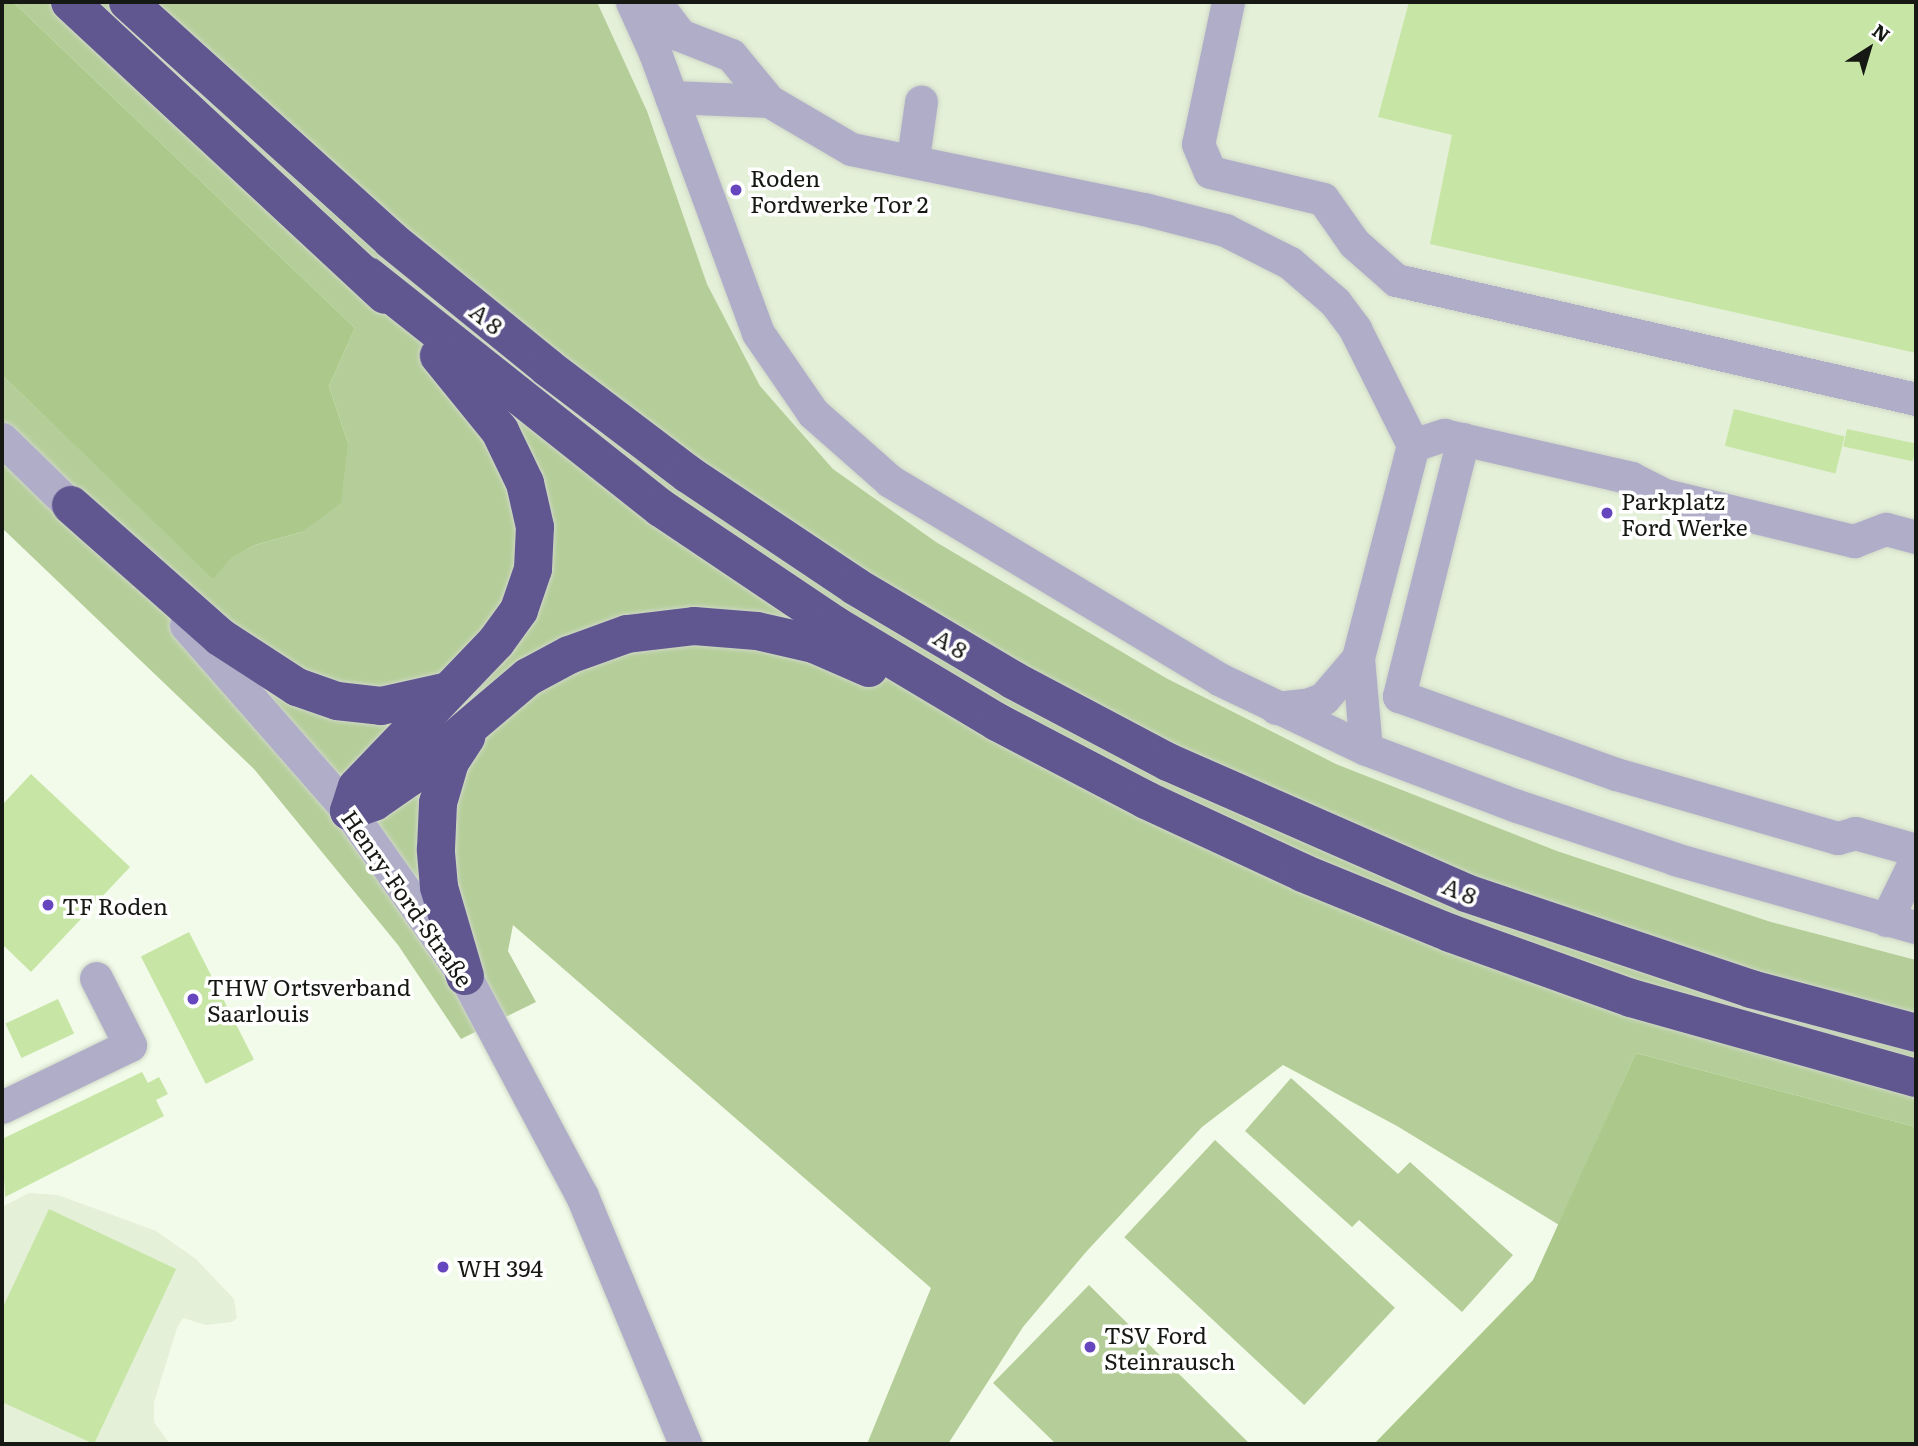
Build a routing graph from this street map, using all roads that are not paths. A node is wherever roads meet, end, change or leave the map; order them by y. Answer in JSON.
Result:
{"nodes":[{"id":1,"x":70,"y":2,"type":"edge"},
{"id":2,"x":128,"y":2,"type":"edge"},
{"id":3,"x":632,"y":2,"type":"edge"},
{"id":4,"x":655,"y":2,"type":"edge"},
{"id":5,"x":1228,"y":2,"type":"edge"},
{"id":6,"x":671,"y":97,"type":"junction"},
{"id":7,"x":769,"y":101,"type":"junction"},
{"id":8,"x":921,"y":102,"type":"dead end"},
{"id":9,"x":913,"y":158,"type":"junction"},
{"id":10,"x":368,"y":276,"type":"junction"},
{"id":11,"x":1916,"y":400,"type":"edge"},
{"id":12,"x":2,"y":439,"type":"edge"},
{"id":13,"x":1463,"y":439,"type":"junction"},
{"id":14,"x":1413,"y":445,"type":"junction"},
{"id":15,"x":71,"y":505,"type":"junction"},
{"id":16,"x":1916,"y":537,"type":"edge"},
{"id":17,"x":1358,"y":658,"type":"junction"},
{"id":18,"x":450,"y":690,"type":"junction"},
{"id":19,"x":1276,"y":708,"type":"junction"},
{"id":20,"x":997,"y":722,"type":"junction"},
{"id":21,"x":474,"y":723,"type":"junction"},
{"id":22,"x":1366,"y":749,"type":"junction"},
{"id":23,"x":349,"y":811,"type":"junction"},
{"id":24,"x":1916,"y":850,"type":"edge"},
{"id":25,"x":1916,"y":859,"type":"edge"},
{"id":26,"x":1901,"y":924,"type":"edge"},
{"id":27,"x":465,"y":976,"type":"junction"},
{"id":28,"x":96,"y":978,"type":"dead end"},
{"id":29,"x":1916,"y":1032,"type":"edge"},
{"id":30,"x":1916,"y":1078,"type":"edge"},
{"id":31,"x":2,"y":1107,"type":"edge"},
{"id":32,"x":685,"y":1444,"type":"edge"}],
"edges":[{"from":1,"to":10,"type":"highway","number":"A 8"},
{"from":2,"to":29,"type":"highway","name":"A 8","number":"A 8"},
{"from":3,"to":6,"type":"street"},
{"from":4,"to":7,"type":"street"},
{"from":5,"to":11,"type":"street"},
{"from":6,"to":7,"type":"street"},
{"from":6,"to":19,"type":"street"},
{"from":7,"to":9,"type":"street"},
{"from":8,"to":9,"type":"street"},
{"from":9,"to":14,"type":"street"},
{"from":10,"to":18,"type":"highway"},
{"from":10,"to":20,"type":"highway","name":"A 8","number":"A 8"},
{"from":12,"to":15,"type":"street","name":"Henry-Ford-Straße"},
{"from":13,"to":14,"type":"street"},
{"from":13,"to":16,"type":"street"},
{"from":13,"to":24,"type":"street"},
{"from":14,"to":17,"type":"street"},
{"from":15,"to":18,"type":"highway"},
{"from":15,"to":23,"type":"street","name":"Henry-Ford-Straße"},
{"from":17,"to":19,"type":"street"},
{"from":17,"to":22,"type":"street"},
{"from":18,"to":23,"type":"highway"},
{"from":19,"to":22,"type":"street"},
{"from":20,"to":21,"type":"highway"},
{"from":20,"to":30,"type":"highway","name":"A 8","number":"A 8"},
{"from":21,"to":23,"type":"highway"},
{"from":21,"to":27,"type":"highway"},
{"from":22,"to":26,"type":"street"},
{"from":23,"to":27,"type":"street","name":"Henry-Ford-Straße"},
{"from":25,"to":26,"type":"street"},
{"from":27,"to":32,"type":"street","name":"Henry-Ford-Straße"},
{"from":28,"to":31,"type":"street"}]}
